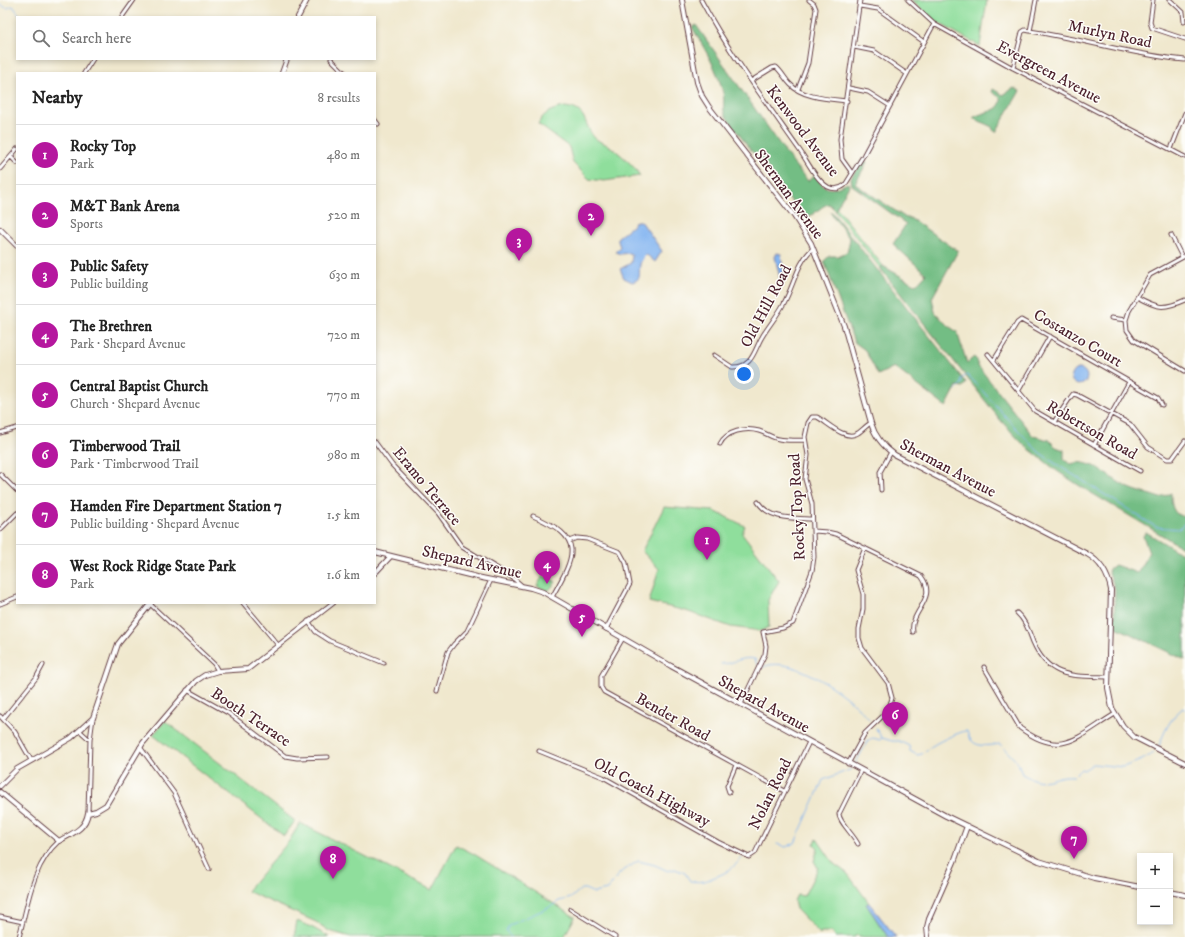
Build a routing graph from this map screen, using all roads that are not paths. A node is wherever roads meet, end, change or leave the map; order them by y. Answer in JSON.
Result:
{"nodes":[{"id":1,"x":134,"y":0,"type":"edge"},
{"id":2,"x":308,"y":0,"type":"edge"},
{"id":3,"x":682,"y":0,"type":"edge"},
{"id":4,"x":701,"y":0,"type":"edge"},
{"id":5,"x":809,"y":0,"type":"edge"},
{"id":6,"x":860,"y":0,"type":"edge"},
{"id":7,"x":908,"y":0,"type":"edge"},
{"id":8,"x":1036,"y":0,"type":"edge"},
{"id":9,"x":1153,"y":0,"type":"edge"},
{"id":10,"x":1170,"y":0,"type":"edge"},
{"id":11,"x":860,"y":6,"type":"junction"},
{"id":12,"x":123,"y":16,"type":"edge"},
{"id":13,"x":299,"y":16,"type":"edge"},
{"id":14,"x":1184,"y":22,"type":"dead end"},
{"id":15,"x":934,"y":24,"type":"junction"},
{"id":16,"x":1030,"y":31,"type":"junction"},
{"id":17,"x":1185,"y":40,"type":"edge"},
{"id":18,"x":924,"y":42,"type":"junction"},
{"id":19,"x":854,"y":47,"type":"junction"},
{"id":20,"x":92,"y":60,"type":"edge"},
{"id":21,"x":287,"y":60,"type":"edge"},
{"id":22,"x":332,"y":60,"type":"edge"},
{"id":23,"x":1185,"y":60,"type":"edge"},
{"id":24,"x":1014,"y":68,"type":"junction"},
{"id":25,"x":85,"y":72,"type":"edge"},
{"id":26,"x":282,"y":72,"type":"edge"},
{"id":27,"x":344,"y":72,"type":"edge"},
{"id":28,"x":907,"y":74,"type":"junction"},
{"id":29,"x":751,"y":81,"type":"junction"},
{"id":30,"x":849,"y":88,"type":"junction"},
{"id":31,"x":798,"y":89,"type":"junction"},
{"id":32,"x":847,"y":101,"type":"junction"},
{"id":33,"x":890,"y":106,"type":"junction"},
{"id":34,"x":1185,"y":113,"type":"edge"},
{"id":35,"x":376,"y":121,"type":"edge"},
{"id":36,"x":378,"y":124,"type":"dead end"},
{"id":37,"x":1171,"y":149,"type":"junction"},
{"id":38,"x":16,"y":150,"type":"edge"},
{"id":39,"x":11,"y":157,"type":"junction"},
{"id":40,"x":1185,"y":157,"type":"edge"},
{"id":41,"x":16,"y":162,"type":"edge"},
{"id":42,"x":0,"y":169,"type":"edge"},
{"id":43,"x":852,"y":173,"type":"junction"},
{"id":44,"x":0,"y":229,"type":"edge"},
{"id":45,"x":1171,"y":235,"type":"dead end"},
{"id":46,"x":16,"y":245,"type":"edge"},
{"id":47,"x":814,"y":248,"type":"junction"},
{"id":48,"x":1184,"y":256,"type":"edge"},
{"id":49,"x":1137,"y":297,"type":"junction"},
{"id":50,"x":1185,"y":300,"type":"edge"},
{"id":51,"x":1111,"y":318,"type":"dead end"},
{"id":52,"x":1126,"y":320,"type":"junction"},
{"id":53,"x":1050,"y":336,"type":"junction"},
{"id":54,"x":988,"y":354,"type":"dead end"},
{"id":55,"x":714,"y":355,"type":"dead end"},
{"id":56,"x":994,"y":360,"type":"junction"},
{"id":57,"x":1185,"y":371,"type":"edge"},
{"id":58,"x":1129,"y":382,"type":"junction"},
{"id":59,"x":1019,"y":390,"type":"junction"},
{"id":60,"x":1162,"y":405,"type":"dead end"},
{"id":61,"x":1112,"y":413,"type":"junction"},
{"id":62,"x":1054,"y":422,"type":"junction"},
{"id":63,"x":871,"y":424,"type":"junction"},
{"id":64,"x":16,"y":428,"type":"edge"},
{"id":65,"x":0,"y":433,"type":"edge"},
{"id":66,"x":805,"y":440,"type":"junction"},
{"id":67,"x":1185,"y":441,"type":"edge"},
{"id":68,"x":376,"y":443,"type":"edge"},
{"id":69,"x":720,"y":444,"type":"dead end"},
{"id":70,"x":1094,"y":445,"type":"junction"},
{"id":71,"x":890,"y":452,"type":"junction"},
{"id":72,"x":1140,"y":471,"type":"dead end"},
{"id":73,"x":0,"y":474,"type":"edge"},
{"id":74,"x":16,"y":490,"type":"edge"},
{"id":75,"x":881,"y":490,"type":"dead end"},
{"id":76,"x":758,"y":502,"type":"dead end"},
{"id":77,"x":16,"y":514,"type":"edge"},
{"id":78,"x":533,"y":516,"type":"dead end"},
{"id":79,"x":812,"y":519,"type":"junction"},
{"id":80,"x":0,"y":530,"type":"edge"},
{"id":81,"x":814,"y":531,"type":"junction"},
{"id":82,"x":569,"y":541,"type":"junction"},
{"id":83,"x":865,"y":548,"type":"junction"},
{"id":84,"x":376,"y":552,"type":"edge"},
{"id":85,"x":391,"y":556,"type":"junction"},
{"id":86,"x":376,"y":572,"type":"edge"},
{"id":87,"x":491,"y":580,"type":"junction"},
{"id":88,"x":521,"y":586,"type":"junction"},
{"id":89,"x":16,"y":597,"type":"edge"},
{"id":90,"x":552,"y":597,"type":"junction"},
{"id":91,"x":0,"y":604,"type":"edge"},
{"id":92,"x":149,"y":604,"type":"edge"},
{"id":93,"x":151,"y":604,"type":"edge"},
{"id":94,"x":246,"y":604,"type":"edge"},
{"id":95,"x":332,"y":604,"type":"edge"},
{"id":96,"x":1017,"y":613,"type":"dead end"},
{"id":97,"x":308,"y":621,"type":"junction"},
{"id":98,"x":606,"y":629,"type":"junction"},
{"id":99,"x":913,"y":632,"type":"dead end"},
{"id":100,"x":623,"y":638,"type":"junction"},
{"id":101,"x":278,"y":645,"type":"junction"},
{"id":102,"x":384,"y":663,"type":"dead end"},
{"id":103,"x":43,"y":665,"type":"dead end"},
{"id":104,"x":984,"y":667,"type":"dead end"},
{"id":105,"x":218,"y":671,"type":"junction"},
{"id":106,"x":1108,"y":677,"type":"junction"},
{"id":107,"x":187,"y":690,"type":"junction"},
{"id":108,"x":437,"y":691,"type":"dead end"},
{"id":109,"x":740,"y":704,"type":"junction"},
{"id":110,"x":1115,"y":714,"type":"junction"},
{"id":111,"x":1,"y":717,"type":"edge"},
{"id":112,"x":93,"y":718,"type":"junction"},
{"id":113,"x":80,"y":731,"type":"junction"},
{"id":114,"x":90,"y":740,"type":"junction"},
{"id":115,"x":809,"y":742,"type":"junction"},
{"id":116,"x":140,"y":748,"type":"junction"},
{"id":117,"x":539,"y":751,"type":"dead end"},
{"id":118,"x":328,"y":756,"type":"dead end"},
{"id":119,"x":31,"y":760,"type":"junction"},
{"id":120,"x":1185,"y":763,"type":"edge"},
{"id":121,"x":848,"y":764,"type":"junction"},
{"id":122,"x":736,"y":765,"type":"junction"},
{"id":123,"x":861,"y":770,"type":"junction"},
{"id":124,"x":0,"y":786,"type":"edge"},
{"id":125,"x":784,"y":791,"type":"junction"},
{"id":126,"x":0,"y":792,"type":"edge"},
{"id":127,"x":729,"y":792,"type":"dead end"},
{"id":128,"x":88,"y":813,"type":"junction"},
{"id":129,"x":967,"y":826,"type":"junction"},
{"id":130,"x":59,"y":841,"type":"junction"},
{"id":131,"x":858,"y":844,"type":"dead end"},
{"id":132,"x":752,"y":856,"type":"joint"},
{"id":133,"x":209,"y":869,"type":"dead end"},
{"id":134,"x":1137,"y":886,"type":"edge"},
{"id":135,"x":1173,"y":893,"type":"edge"},
{"id":136,"x":1185,"y":895,"type":"edge"},
{"id":137,"x":570,"y":909,"type":"dead end"},
{"id":138,"x":0,"y":918,"type":"edge"},
{"id":139,"x":23,"y":922,"type":"junction"},
{"id":140,"x":19,"y":937,"type":"edge"},
{"id":141,"x":615,"y":937,"type":"edge"},
{"id":142,"x":928,"y":937,"type":"edge"}],
"edges":[{"from":1,"to":12,"type":"street"},
{"from":2,"to":13,"type":"main road"},
{"from":3,"to":47,"type":"main road","name":"Sherman Avenue"},
{"from":4,"to":29,"type":"street","name":"Kenwood Avenue"},
{"from":5,"to":31,"type":"street"},
{"from":6,"to":11,"type":"street"},
{"from":7,"to":15,"type":"street","name":"Evergreen Avenue"},
{"from":8,"to":16,"type":"street"},
{"from":9,"to":17,"type":"street"},
{"from":10,"to":14,"type":"street"},
{"from":11,"to":18,"type":"street"},
{"from":11,"to":19,"type":"street"},
{"from":15,"to":18,"type":"street","name":"Kenwood Avenue"},
{"from":15,"to":24,"type":"street","name":"Evergreen Avenue"},
{"from":16,"to":23,"type":"street","name":"Murlyn Road"},
{"from":16,"to":24,"type":"street"},
{"from":18,"to":28,"type":"street","name":"Kenwood Avenue"},
{"from":19,"to":28,"type":"street"},
{"from":19,"to":30,"type":"street"},
{"from":20,"to":25,"type":"street"},
{"from":21,"to":26,"type":"main road"},
{"from":22,"to":27,"type":"street"},
{"from":24,"to":37,"type":"street","name":"Evergreen Avenue"},
{"from":28,"to":33,"type":"street","name":"Kenwood Avenue"},
{"from":29,"to":31,"type":"street"},
{"from":29,"to":43,"type":"street","name":"Kenwood Avenue"},
{"from":30,"to":32,"type":"street"},
{"from":30,"to":33,"type":"street"},
{"from":31,"to":32,"type":"street"},
{"from":32,"to":43,"type":"street"},
{"from":33,"to":43,"type":"street","name":"Kenwood Avenue"},
{"from":34,"to":37,"type":"street"},
{"from":35,"to":36,"type":"street"},
{"from":37,"to":40,"type":"street","name":"Evergreen Avenue"},
{"from":38,"to":39,"type":"street"},
{"from":39,"to":41,"type":"street"},
{"from":39,"to":42,"type":"street"},
{"from":44,"to":46,"type":"main road"},
{"from":45,"to":48,"type":"street"},
{"from":47,"to":55,"type":"street","name":"Old Hill Road"},
{"from":47,"to":63,"type":"main road","name":"Sherman Avenue"},
{"from":48,"to":49,"type":"street"},
{"from":49,"to":50,"type":"street"},
{"from":49,"to":52,"type":"street"},
{"from":51,"to":52,"type":"street"},
{"from":52,"to":57,"type":"street"},
{"from":53,"to":56,"type":"street","name":"Costanzo Court"},
{"from":53,"to":58,"type":"street","name":"Costanzo Court"},
{"from":53,"to":59,"type":"street"},
{"from":54,"to":56,"type":"street","name":"Robertson Road"},
{"from":56,"to":59,"type":"street","name":"Robertson Road"},
{"from":58,"to":60,"type":"street","name":"Costanzo Court"},
{"from":58,"to":61,"type":"street"},
{"from":59,"to":62,"type":"street","name":"Robertson Road"},
{"from":61,"to":62,"type":"street"},
{"from":61,"to":67,"type":"street"},
{"from":61,"to":70,"type":"street"},
{"from":62,"to":70,"type":"street","name":"Robertson Road"},
{"from":63,"to":66,"type":"street","name":"Rocky Top Road"},
{"from":63,"to":71,"type":"main road","name":"Sherman Avenue"},
{"from":64,"to":65,"type":"street"},
{"from":66,"to":69,"type":"street"},
{"from":66,"to":79,"type":"street","name":"Rocky Top Road"},
{"from":68,"to":88,"type":"street","name":"Eramo Terrace"},
{"from":70,"to":72,"type":"street","name":"Robertson Road"},
{"from":71,"to":75,"type":"street"},
{"from":71,"to":106,"type":"main road","name":"Sherman Avenue"},
{"from":73,"to":74,"type":"street"},
{"from":76,"to":79,"type":"street"},
{"from":77,"to":80,"type":"street"},
{"from":78,"to":82,"type":"street"},
{"from":79,"to":81,"type":"street","name":"Rocky Top Road"},
{"from":81,"to":83,"type":"street"},
{"from":81,"to":109,"type":"street","name":"Rocky Top Road"},
{"from":82,"to":90,"type":"street"},
{"from":82,"to":98,"type":"street"},
{"from":83,"to":99,"type":"street"},
{"from":83,"to":121,"type":"street"},
{"from":84,"to":85,"type":"main road","name":"Shepard Avenue"},
{"from":85,"to":86,"type":"main road"},
{"from":85,"to":87,"type":"main road","name":"Shepard Avenue"},
{"from":87,"to":88,"type":"main road","name":"Shepard Avenue"},
{"from":87,"to":108,"type":"street"},
{"from":88,"to":90,"type":"main road","name":"Shepard Avenue"},
{"from":89,"to":91,"type":"street"},
{"from":90,"to":98,"type":"main road","name":"Shepard Avenue"},
{"from":92,"to":112,"type":"main road"},
{"from":93,"to":105,"type":"street"},
{"from":94,"to":101,"type":"street"},
{"from":95,"to":97,"type":"main road"},
{"from":96,"to":106,"type":"street"},
{"from":97,"to":101,"type":"main road"},
{"from":97,"to":102,"type":"street"},
{"from":98,"to":100,"type":"main road","name":"Shepard Avenue"},
{"from":100,"to":109,"type":"main road","name":"Shepard Avenue"},
{"from":100,"to":122,"type":"street","name":"Bender Road"},
{"from":101,"to":105,"type":"main road"},
{"from":103,"to":111,"type":"street"},
{"from":104,"to":110,"type":"street"},
{"from":105,"to":107,"type":"main road"},
{"from":106,"to":110,"type":"main road","name":"Sherman Avenue"},
{"from":107,"to":116,"type":"main road"},
{"from":107,"to":118,"type":"street","name":"Booth Terrace"},
{"from":109,"to":115,"type":"main road","name":"Shepard Avenue"},
{"from":110,"to":120,"type":"main road","name":"Sherman Avenue"},
{"from":111,"to":119,"type":"street"},
{"from":112,"to":113,"type":"main road"},
{"from":112,"to":114,"type":"street"},
{"from":113,"to":114,"type":"street"},
{"from":113,"to":119,"type":"main road"},
{"from":114,"to":128,"type":"street"},
{"from":115,"to":121,"type":"main road","name":"Shepard Avenue"},
{"from":115,"to":125,"type":"street","name":"Nolan Road"},
{"from":116,"to":128,"type":"main road"},
{"from":116,"to":133,"type":"street"},
{"from":117,"to":132,"type":"street","name":"Old Coach Highway"},
{"from":119,"to":124,"type":"main road"},
{"from":121,"to":123,"type":"main road","name":"Shepard Avenue"},
{"from":122,"to":125,"type":"street","name":"Bender Road"},
{"from":122,"to":127,"type":"street"},
{"from":123,"to":129,"type":"main road","name":"Shepard Avenue"},
{"from":123,"to":131,"type":"street"},
{"from":125,"to":132,"type":"street","name":"Nolan Road"},
{"from":126,"to":130,"type":"main road"},
{"from":128,"to":130,"type":"main road"},
{"from":129,"to":134,"type":"main road","name":"Shepard Avenue"},
{"from":129,"to":142,"type":"main road"},
{"from":130,"to":139,"type":"street"},
{"from":135,"to":136,"type":"main road"},
{"from":137,"to":141,"type":"street"},
{"from":138,"to":139,"type":"street"},
{"from":139,"to":140,"type":"street"}]}
